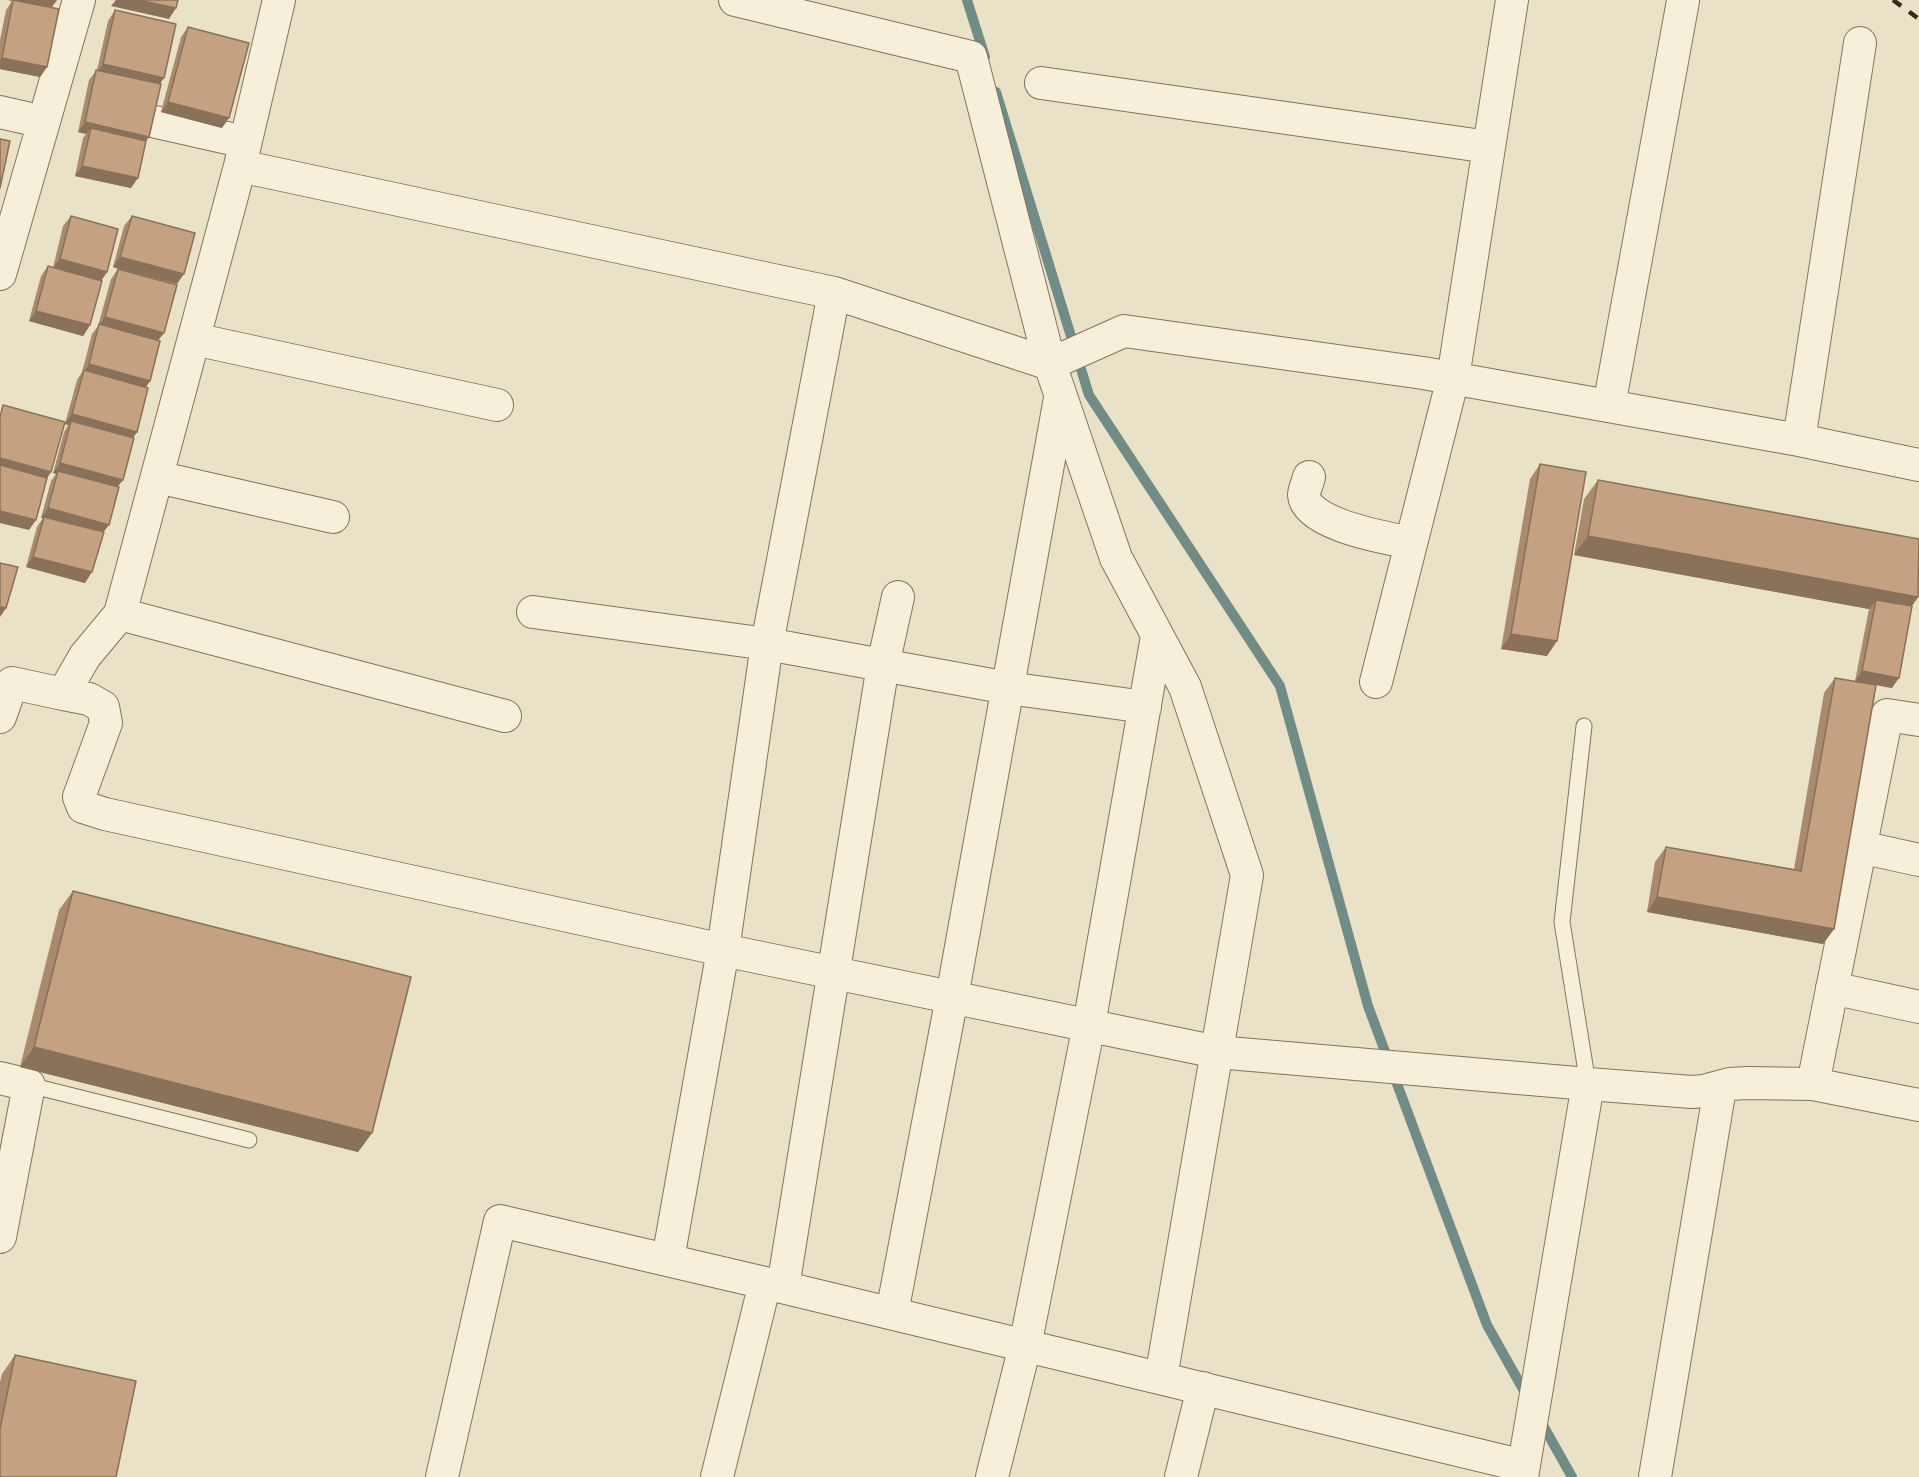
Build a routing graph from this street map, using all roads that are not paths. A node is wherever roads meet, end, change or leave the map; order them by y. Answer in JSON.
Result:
{"nodes":[{"id":1,"x":80,"y":0,"type":"edge"},
{"id":2,"x":279,"y":0,"type":"edge"},
{"id":3,"x":735,"y":0,"type":"edge"},
{"id":4,"x":1512,"y":0,"type":"edge"},
{"id":5,"x":1683,"y":1,"type":"edge"},
{"id":6,"x":1860,"y":43,"type":"dead end"},
{"id":7,"x":1041,"y":83,"type":"dead end"},
{"id":8,"x":0,"y":112,"type":"edge"},
{"id":9,"x":44,"y":122,"type":"junction"},
{"id":10,"x":156,"y":122,"type":"edge"},
{"id":11,"x":1489,"y":147,"type":"junction"},
{"id":12,"x":243,"y":154,"type":"junction"},
{"id":13,"x":0,"y":274,"type":"edge"},
{"id":14,"x":834,"y":293,"type":"junction"},
{"id":15,"x":194,"y":339,"type":"junction"},
{"id":16,"x":1055,"y":362,"type":"junction"},
{"id":17,"x":1453,"y":378,"type":"junction"},
{"id":18,"x":1060,"y":394,"type":"junction"},
{"id":19,"x":497,"y":405,"type":"dead end"},
{"id":20,"x":1609,"y":406,"type":"junction"},
{"id":21,"x":1799,"y":440,"type":"junction"},
{"id":22,"x":1919,"y":465,"type":"edge"},
{"id":23,"x":157,"y":477,"type":"junction"},
{"id":24,"x":1309,"y":477,"type":"dead end"},
{"id":25,"x":333,"y":517,"type":"dead end"},
{"id":26,"x":1411,"y":543,"type":"junction"},
{"id":27,"x":898,"y":597,"type":"dead end"},
{"id":28,"x":533,"y":612,"type":"dead end"},
{"id":29,"x":120,"y":614,"type":"junction"},
{"id":30,"x":1157,"y":636,"type":"junction"},
{"id":31,"x":767,"y":644,"type":"junction"},
{"id":32,"x":883,"y":665,"type":"junction"},
{"id":33,"x":6,"y":682,"type":"edge"},
{"id":34,"x":1376,"y":682,"type":"dead end"},
{"id":35,"x":1008,"y":688,"type":"junction"},
{"id":36,"x":63,"y":694,"type":"junction"},
{"id":37,"x":1145,"y":707,"type":"junction"},
{"id":38,"x":505,"y":716,"type":"dead end"},
{"id":39,"x":0,"y":717,"type":"edge"},
{"id":40,"x":1919,"y":720,"type":"edge"},
{"id":41,"x":1584,"y":726,"type":"dead end"},
{"id":42,"x":1860,"y":847,"type":"junction"},
{"id":43,"x":1919,"y":860,"type":"edge"},
{"id":44,"x":723,"y":950,"type":"junction"},
{"id":45,"x":832,"y":973,"type":"junction"},
{"id":46,"x":1832,"y":988,"type":"junction"},
{"id":47,"x":952,"y":997,"type":"junction"},
{"id":48,"x":1919,"y":1007,"type":"edge"},
{"id":49,"x":1089,"y":1025,"type":"junction"},
{"id":50,"x":1217,"y":1052,"type":"junction"},
{"id":51,"x":14,"y":1081,"type":"edge"},
{"id":52,"x":1588,"y":1084,"type":"junction"},
{"id":53,"x":1812,"y":1084,"type":"junction"},
{"id":54,"x":1719,"y":1088,"type":"junction"},
{"id":55,"x":1919,"y":1105,"type":"edge"},
{"id":56,"x":249,"y":1140,"type":"dead end"},
{"id":57,"x":0,"y":1237,"type":"edge"},
{"id":58,"x":668,"y":1259,"type":"junction"},
{"id":59,"x":774,"y":1285,"type":"junction"},
{"id":60,"x":892,"y":1313,"type":"junction"},
{"id":61,"x":1025,"y":1346,"type":"junction"},
{"id":62,"x":1161,"y":1378,"type":"junction"},
{"id":63,"x":1203,"y":1388,"type":"junction"},
{"id":64,"x":1523,"y":1471,"type":"edge"},
{"id":65,"x":442,"y":1477,"type":"edge"},
{"id":66,"x":717,"y":1477,"type":"edge"},
{"id":67,"x":992,"y":1477,"type":"edge"},
{"id":68,"x":1181,"y":1477,"type":"edge"},
{"id":69,"x":1655,"y":1477,"type":"edge"}],
"edges":[{"from":1,"to":9,"type":"street"},
{"from":2,"to":12,"type":"street"},
{"from":3,"to":16,"type":"street"},
{"from":4,"to":11,"type":"street"},
{"from":5,"to":20,"type":"street"},
{"from":6,"to":21,"type":"street"},
{"from":7,"to":11,"type":"street"},
{"from":8,"to":9,"type":"street"},
{"from":9,"to":13,"type":"street"},
{"from":10,"to":12,"type":"street"},
{"from":11,"to":17,"type":"street"},
{"from":12,"to":14,"type":"street"},
{"from":12,"to":15,"type":"street"},
{"from":14,"to":16,"type":"street"},
{"from":14,"to":31,"type":"street"},
{"from":15,"to":19,"type":"street"},
{"from":15,"to":23,"type":"street"},
{"from":16,"to":17,"type":"street"},
{"from":16,"to":18,"type":"street"},
{"from":17,"to":20,"type":"street"},
{"from":17,"to":26,"type":"street"},
{"from":18,"to":30,"type":"street"},
{"from":18,"to":35,"type":"street"},
{"from":20,"to":21,"type":"street"},
{"from":21,"to":22,"type":"street"},
{"from":23,"to":25,"type":"street"},
{"from":23,"to":29,"type":"street"},
{"from":24,"to":26,"type":"street"},
{"from":26,"to":34,"type":"street"},
{"from":27,"to":32,"type":"street"},
{"from":28,"to":31,"type":"street"},
{"from":29,"to":36,"type":"street"},
{"from":29,"to":38,"type":"street"},
{"from":30,"to":37,"type":"street"},
{"from":30,"to":50,"type":"street"},
{"from":31,"to":32,"type":"street"},
{"from":31,"to":44,"type":"street"},
{"from":32,"to":35,"type":"street"},
{"from":32,"to":45,"type":"street"},
{"from":33,"to":36,"type":"street"},
{"from":33,"to":39,"type":"street"},
{"from":35,"to":37,"type":"street"},
{"from":35,"to":47,"type":"street"},
{"from":36,"to":44,"type":"street"},
{"from":37,"to":49,"type":"street"},
{"from":40,"to":42,"type":"street"},
{"from":41,"to":52,"type":"lane"},
{"from":42,"to":43,"type":"street"},
{"from":42,"to":46,"type":"street"},
{"from":44,"to":45,"type":"street"},
{"from":44,"to":58,"type":"street"},
{"from":45,"to":47,"type":"street"},
{"from":45,"to":59,"type":"street"},
{"from":46,"to":48,"type":"street"},
{"from":46,"to":53,"type":"street"},
{"from":47,"to":49,"type":"street"},
{"from":47,"to":60,"type":"street"},
{"from":49,"to":50,"type":"street"},
{"from":49,"to":61,"type":"street"},
{"from":50,"to":52,"type":"street"},
{"from":50,"to":62,"type":"street"},
{"from":51,"to":56,"type":"lane"},
{"from":51,"to":57,"type":"street"},
{"from":52,"to":54,"type":"street"},
{"from":52,"to":64,"type":"street"},
{"from":53,"to":54,"type":"street"},
{"from":53,"to":55,"type":"street"},
{"from":54,"to":69,"type":"street"},
{"from":58,"to":59,"type":"street"},
{"from":58,"to":65,"type":"street"},
{"from":59,"to":60,"type":"street"},
{"from":59,"to":66,"type":"street"},
{"from":60,"to":61,"type":"street"},
{"from":61,"to":62,"type":"street"},
{"from":61,"to":67,"type":"street"},
{"from":62,"to":63,"type":"street"},
{"from":63,"to":64,"type":"street"},
{"from":63,"to":68,"type":"street"}]}
